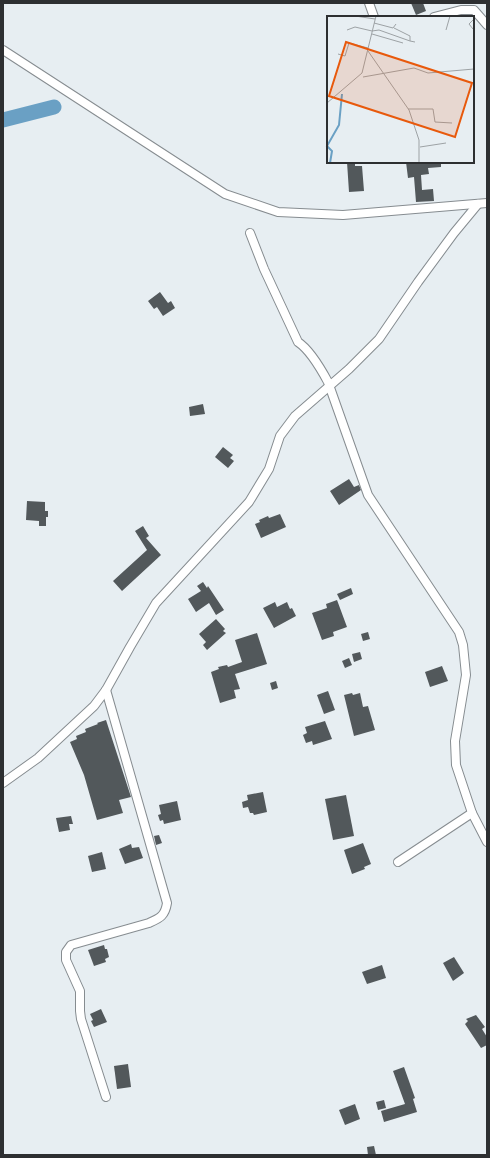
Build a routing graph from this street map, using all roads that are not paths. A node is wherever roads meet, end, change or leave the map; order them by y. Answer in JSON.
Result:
{"nodes":[{"id":1,"x":369,"y":3,"type":"edge"},
{"id":2,"x":374,"y":16,"type":"edge"},
{"id":3,"x":438,"y":16,"type":"edge"},
{"id":4,"x":487,"y":25,"type":"edge"},
{"id":5,"x":3,"y":50,"type":"edge"},
{"id":6,"x":487,"y":203,"type":"edge"},
{"id":7,"x":478,"y":204,"type":"junction"},
{"id":8,"x":250,"y":233,"type":"dead end"},
{"id":9,"x":329,"y":386,"type":"junction"},
{"id":10,"x":106,"y":690,"type":"junction"},
{"id":11,"x":3,"y":783,"type":"edge"},
{"id":12,"x":472,"y":813,"type":"junction"},
{"id":13,"x":487,"y":842,"type":"edge"},
{"id":14,"x":398,"y":862,"type":"dead end"},
{"id":15,"x":106,"y":1097,"type":"dead end"}],
"edges":[{"from":1,"to":2,"type":"street"},
{"from":3,"to":4,"type":"street"},
{"from":5,"to":7,"type":"street"},
{"from":6,"to":7,"type":"street"},
{"from":7,"to":9,"type":"street"},
{"from":8,"to":9,"type":"street"},
{"from":9,"to":10,"type":"street"},
{"from":9,"to":12,"type":"street"},
{"from":10,"to":11,"type":"street"},
{"from":10,"to":15,"type":"street"},
{"from":12,"to":13,"type":"street"},
{"from":12,"to":14,"type":"street"}]}
